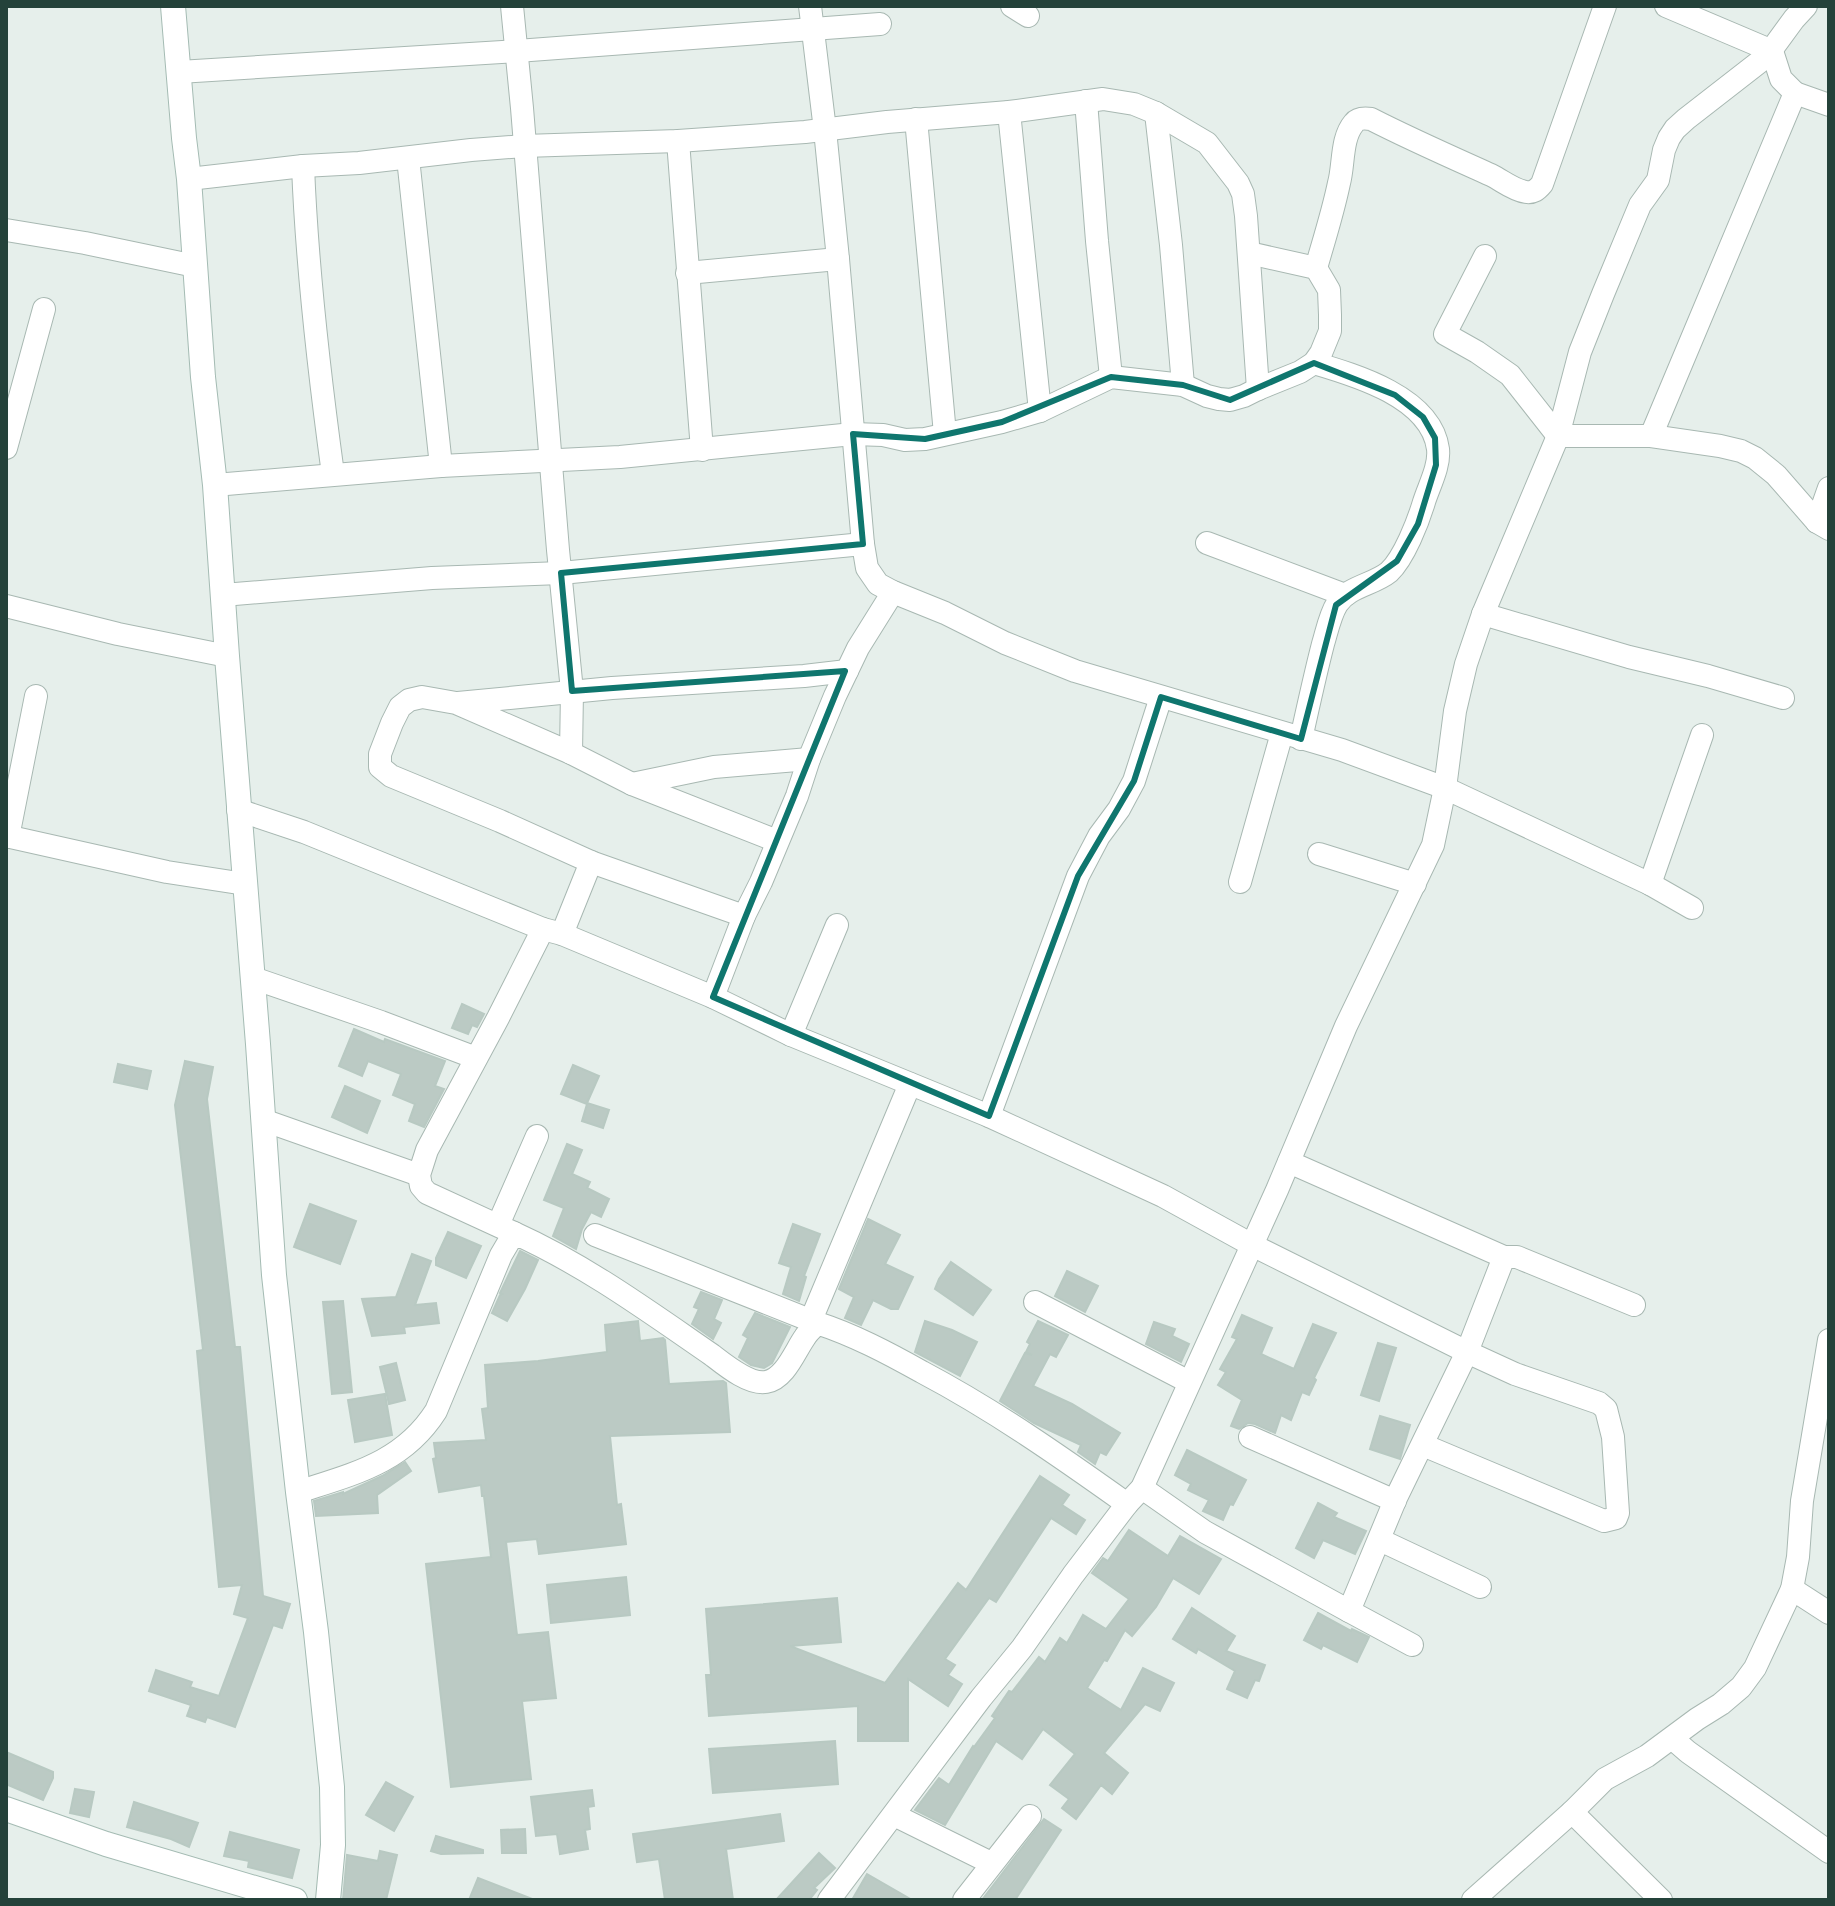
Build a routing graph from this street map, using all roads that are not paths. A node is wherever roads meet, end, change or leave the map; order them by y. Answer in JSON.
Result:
{"nodes":[{"id":1,"x":173,"y":6,"type":"edge"},
{"id":2,"x":512,"y":6,"type":"edge"},
{"id":3,"x":810,"y":6,"type":"edge"},
{"id":4,"x":1605,"y":6,"type":"edge"},
{"id":5,"x":1666,"y":6,"type":"edge"},
{"id":6,"x":1806,"y":6,"type":"edge"},
{"id":7,"x":880,"y":24,"type":"dead end"},
{"id":8,"x":813,"y":30,"type":"junction"},
{"id":9,"x":517,"y":51,"type":"junction"},
{"id":10,"x":1772,"y":51,"type":"junction"},
{"id":11,"x":179,"y":72,"type":"junction"},
{"id":12,"x":1795,"y":93,"type":"junction"},
{"id":13,"x":1086,"y":101,"type":"junction"},
{"id":14,"x":1829,"y":105,"type":"edge"},
{"id":15,"x":1009,"y":112,"type":"junction"},
{"id":16,"x":1156,"y":113,"type":"junction"},
{"id":17,"x":916,"y":119,"type":"junction"},
{"id":18,"x":825,"y":130,"type":"junction"},
{"id":19,"x":678,"y":141,"type":"junction"},
{"id":20,"x":524,"y":146,"type":"junction"},
{"id":21,"x":408,"y":158,"type":"junction"},
{"id":22,"x":303,"y":166,"type":"junction"},
{"id":23,"x":189,"y":179,"type":"junction"},
{"id":24,"x":6,"y":230,"type":"edge"},
{"id":25,"x":1249,"y":253,"type":"junction"},
{"id":26,"x":1485,"y":256,"type":"dead end"},
{"id":27,"x":838,"y":259,"type":"junction"},
{"id":28,"x":195,"y":266,"type":"junction"},
{"id":29,"x":1316,"y":268,"type":"junction"},
{"id":30,"x":687,"y":273,"type":"junction"},
{"id":31,"x":44,"y":309,"type":"dead end"},
{"id":32,"x":1314,"y":363,"type":"junction"},
{"id":33,"x":1111,"y":377,"type":"junction"},
{"id":34,"x":1183,"y":385,"type":"junction"},
{"id":35,"x":1258,"y":389,"type":"junction"},
{"id":36,"x":1040,"y":411,"type":"junction"},
{"id":37,"x":853,"y":434,"type":"junction"},
{"id":38,"x":945,"y":434,"type":"junction"},
{"id":39,"x":1558,"y":436,"type":"junction"},
{"id":40,"x":1651,"y":436,"type":"junction"},
{"id":41,"x":6,"y":448,"type":"edge"},
{"id":42,"x":702,"y":450,"type":"junction"},
{"id":43,"x":551,"y":460,"type":"junction"},
{"id":44,"x":441,"y":466,"type":"junction"},
{"id":45,"x":333,"y":474,"type":"junction"},
{"id":46,"x":215,"y":485,"type":"junction"},
{"id":47,"x":1829,"y":488,"type":"edge"},
{"id":48,"x":1823,"y":526,"type":"edge"},
{"id":49,"x":1207,"y":543,"type":"dead end"},
{"id":50,"x":863,"y":544,"type":"junction"},
{"id":51,"x":561,"y":573,"type":"junction"},
{"id":52,"x":893,"y":592,"type":"junction"},
{"id":53,"x":223,"y":595,"type":"junction"},
{"id":54,"x":1345,"y":595,"type":"junction"},
{"id":55,"x":6,"y":606,"type":"edge"},
{"id":56,"x":1483,"y":614,"type":"junction"},
{"id":57,"x":227,"y":656,"type":"junction"},
{"id":58,"x":847,"y":671,"type":"junction"},
{"id":59,"x":572,"y":691,"type":"junction"},
{"id":60,"x":36,"y":696,"type":"dead end"},
{"id":61,"x":1161,"y":697,"type":"junction"},
{"id":62,"x":1783,"y":698,"type":"dead end"},
{"id":63,"x":456,"y":703,"type":"junction"},
{"id":64,"x":1702,"y":735,"type":"dead end"},
{"id":65,"x":1292,"y":736,"type":"junction"},
{"id":66,"x":571,"y":753,"type":"junction"},
{"id":67,"x":809,"y":759,"type":"junction"},
{"id":68,"x":632,"y":784,"type":"junction"},
{"id":69,"x":1445,"y":788,"type":"junction"},
{"id":70,"x":238,"y":810,"type":"junction"},
{"id":71,"x":7,"y":836,"type":"edge"},
{"id":72,"x":777,"y":841,"type":"junction"},
{"id":73,"x":1319,"y":854,"type":"dead end"},
{"id":74,"x":591,"y":862,"type":"junction"},
{"id":75,"x":1240,"y":882,"type":"dead end"},
{"id":76,"x":245,"y":884,"type":"junction"},
{"id":77,"x":1415,"y":884,"type":"junction"},
{"id":78,"x":1650,"y":884,"type":"junction"},
{"id":79,"x":1692,"y":908,"type":"dead end"},
{"id":80,"x":744,"y":916,"type":"junction"},
{"id":81,"x":837,"y":925,"type":"dead end"},
{"id":82,"x":552,"y":932,"type":"junction"},
{"id":83,"x":253,"y":978,"type":"junction"},
{"id":84,"x":713,"y":997,"type":"junction"},
{"id":85,"x":791,"y":1035,"type":"junction"},
{"id":86,"x":476,"y":1058,"type":"junction"},
{"id":87,"x":910,"y":1084,"type":"junction"},
{"id":88,"x":989,"y":1116,"type":"junction"},
{"id":89,"x":263,"y":1120,"type":"junction"},
{"id":90,"x":537,"y":1136,"type":"dead end"},
{"id":91,"x":1289,"y":1162,"type":"junction"},
{"id":92,"x":419,"y":1175,"type":"junction"},
{"id":93,"x":506,"y":1229,"type":"junction"},
{"id":94,"x":595,"y":1235,"type":"dead end"},
{"id":95,"x":1252,"y":1245,"type":"junction"},
{"id":96,"x":1504,"y":1257,"type":"junction"},
{"id":97,"x":1035,"y":1302,"type":"dead end"},
{"id":98,"x":1634,"y":1305,"type":"dead end"},
{"id":99,"x":814,"y":1321,"type":"junction"},
{"id":100,"x":1828,"y":1350,"type":"edge"},
{"id":101,"x":1467,"y":1352,"type":"junction"},
{"id":102,"x":1189,"y":1382,"type":"junction"},
{"id":103,"x":1250,"y":1437,"type":"dead end"},
{"id":104,"x":1423,"y":1445,"type":"junction"},
{"id":105,"x":298,"y":1492,"type":"junction"},
{"id":106,"x":1135,"y":1496,"type":"junction"},
{"id":107,"x":1395,"y":1501,"type":"junction"},
{"id":108,"x":1380,"y":1540,"type":"junction"},
{"id":109,"x":1480,"y":1587,"type":"dead end"},
{"id":110,"x":1792,"y":1589,"type":"junction"},
{"id":111,"x":1349,"y":1611,"type":"junction"},
{"id":112,"x":1829,"y":1613,"type":"edge"},
{"id":113,"x":1412,"y":1645,"type":"dead end"},
{"id":114,"x":1673,"y":1739,"type":"junction"},
{"id":115,"x":6,"y":1809,"type":"edge"},
{"id":116,"x":1572,"y":1812,"type":"junction"},
{"id":117,"x":894,"y":1815,"type":"junction"},
{"id":118,"x":1030,"y":1816,"type":"dead end"},
{"id":119,"x":1827,"y":1845,"type":"edge"},
{"id":120,"x":991,"y":1863,"type":"junction"},
{"id":121,"x":295,"y":1900,"type":"edge"},
{"id":122,"x":328,"y":1900,"type":"edge"},
{"id":123,"x":829,"y":1900,"type":"edge"},
{"id":124,"x":964,"y":1900,"type":"edge"},
{"id":125,"x":1473,"y":1900,"type":"edge"},
{"id":126,"x":1661,"y":1900,"type":"edge"}],
"edges":[{"from":1,"to":11,"type":"street"},
{"from":2,"to":9,"type":"street"},
{"from":3,"to":8,"type":"street"},
{"from":4,"to":29,"type":"street"},
{"from":5,"to":10,"type":"street"},
{"from":6,"to":10,"type":"street"},
{"from":7,"to":8,"type":"street"},
{"from":8,"to":9,"type":"street"},
{"from":8,"to":18,"type":"street"},
{"from":9,"to":11,"type":"street"},
{"from":9,"to":20,"type":"street"},
{"from":10,"to":12,"type":"street"},
{"from":10,"to":39,"type":"street"},
{"from":11,"to":23,"type":"street"},
{"from":12,"to":14,"type":"street"},
{"from":12,"to":40,"type":"street"},
{"from":13,"to":15,"type":"street"},
{"from":13,"to":16,"type":"street"},
{"from":13,"to":33,"type":"street"},
{"from":15,"to":17,"type":"street"},
{"from":15,"to":36,"type":"street"},
{"from":16,"to":25,"type":"street"},
{"from":16,"to":34,"type":"street"},
{"from":17,"to":18,"type":"street"},
{"from":17,"to":38,"type":"street"},
{"from":18,"to":19,"type":"street"},
{"from":18,"to":27,"type":"street"},
{"from":19,"to":20,"type":"street"},
{"from":19,"to":30,"type":"street"},
{"from":20,"to":21,"type":"street"},
{"from":20,"to":43,"type":"street"},
{"from":21,"to":22,"type":"street"},
{"from":21,"to":44,"type":"street"},
{"from":22,"to":23,"type":"street"},
{"from":22,"to":45,"type":"street"},
{"from":23,"to":28,"type":"street"},
{"from":24,"to":28,"type":"street"},
{"from":25,"to":29,"type":"street"},
{"from":25,"to":35,"type":"street"},
{"from":26,"to":39,"type":"street"},
{"from":27,"to":30,"type":"street"},
{"from":27,"to":37,"type":"street"},
{"from":28,"to":46,"type":"street"},
{"from":29,"to":32,"type":"street"},
{"from":30,"to":42,"type":"street"},
{"from":31,"to":41,"type":"street"},
{"from":32,"to":35,"type":"street"},
{"from":32,"to":54,"type":"street"},
{"from":33,"to":34,"type":"street"},
{"from":33,"to":36,"type":"street"},
{"from":34,"to":35,"type":"street"},
{"from":36,"to":38,"type":"street"},
{"from":37,"to":38,"type":"street"},
{"from":37,"to":42,"type":"street"},
{"from":37,"to":50,"type":"street"},
{"from":39,"to":40,"type":"street"},
{"from":39,"to":56,"type":"street"},
{"from":40,"to":48,"type":"street"},
{"from":42,"to":43,"type":"street"},
{"from":43,"to":44,"type":"street"},
{"from":43,"to":51,"type":"street"},
{"from":44,"to":45,"type":"street"},
{"from":45,"to":46,"type":"street"},
{"from":46,"to":53,"type":"street"},
{"from":47,"to":48,"type":"street"},
{"from":49,"to":54,"type":"street"},
{"from":50,"to":51,"type":"street"},
{"from":50,"to":52,"type":"street"},
{"from":51,"to":53,"type":"street"},
{"from":51,"to":59,"type":"street"},
{"from":52,"to":58,"type":"street"},
{"from":52,"to":61,"type":"street"},
{"from":53,"to":57,"type":"street"},
{"from":54,"to":65,"type":"street"},
{"from":55,"to":57,"type":"street"},
{"from":56,"to":62,"type":"street"},
{"from":56,"to":69,"type":"street"},
{"from":57,"to":70,"type":"street"},
{"from":58,"to":59,"type":"street"},
{"from":58,"to":67,"type":"street"},
{"from":59,"to":63,"type":"street"},
{"from":59,"to":66,"type":"street"},
{"from":60,"to":71,"type":"street"},
{"from":61,"to":65,"type":"street"},
{"from":61,"to":88,"type":"street"},
{"from":63,"to":66,"type":"street"},
{"from":63,"to":74,"type":"street"},
{"from":64,"to":78,"type":"street"},
{"from":65,"to":69,"type":"street"},
{"from":65,"to":75,"type":"street"},
{"from":66,"to":68,"type":"street"},
{"from":67,"to":68,"type":"street"},
{"from":67,"to":72,"type":"street"},
{"from":68,"to":72,"type":"street"},
{"from":69,"to":77,"type":"street"},
{"from":69,"to":78,"type":"street"},
{"from":70,"to":76,"type":"street"},
{"from":70,"to":82,"type":"street"},
{"from":71,"to":76,"type":"street"},
{"from":72,"to":80,"type":"street"},
{"from":73,"to":77,"type":"street"},
{"from":74,"to":80,"type":"street"},
{"from":74,"to":82,"type":"street"},
{"from":76,"to":83,"type":"street"},
{"from":77,"to":91,"type":"street"},
{"from":78,"to":79,"type":"street"},
{"from":80,"to":84,"type":"street"},
{"from":81,"to":85,"type":"street"},
{"from":82,"to":84,"type":"street"},
{"from":82,"to":86,"type":"street"},
{"from":83,"to":86,"type":"street"},
{"from":83,"to":89,"type":"street"},
{"from":84,"to":85,"type":"street"},
{"from":85,"to":87,"type":"street"},
{"from":86,"to":92,"type":"street"},
{"from":87,"to":88,"type":"street"},
{"from":87,"to":99,"type":"street"},
{"from":88,"to":95,"type":"street"},
{"from":89,"to":92,"type":"street"},
{"from":89,"to":105,"type":"street"},
{"from":90,"to":93,"type":"street"},
{"from":91,"to":95,"type":"street"},
{"from":91,"to":96,"type":"street"},
{"from":92,"to":93,"type":"street"},
{"from":93,"to":99,"type":"street"},
{"from":93,"to":105,"type":"street"},
{"from":94,"to":99,"type":"street"},
{"from":95,"to":101,"type":"street"},
{"from":95,"to":102,"type":"street"},
{"from":96,"to":98,"type":"street"},
{"from":96,"to":101,"type":"street"},
{"from":97,"to":102,"type":"street"},
{"from":99,"to":106,"type":"street"},
{"from":100,"to":110,"type":"street"},
{"from":101,"to":104,"type":"street"},
{"from":101,"to":104,"type":"street"},
{"from":102,"to":106,"type":"street"},
{"from":103,"to":107,"type":"street"},
{"from":104,"to":107,"type":"street"},
{"from":105,"to":122,"type":"street"},
{"from":106,"to":111,"type":"street"},
{"from":106,"to":117,"type":"street"},
{"from":107,"to":108,"type":"street"},
{"from":108,"to":109,"type":"street"},
{"from":108,"to":111,"type":"street"},
{"from":110,"to":112,"type":"street"},
{"from":110,"to":114,"type":"street"},
{"from":111,"to":113,"type":"street"},
{"from":114,"to":116,"type":"street"},
{"from":114,"to":119,"type":"street"},
{"from":115,"to":121,"type":"street"},
{"from":116,"to":125,"type":"street"},
{"from":116,"to":126,"type":"street"},
{"from":117,"to":120,"type":"street"},
{"from":117,"to":123,"type":"street"},
{"from":118,"to":120,"type":"street"},
{"from":120,"to":124,"type":"street"}]}
